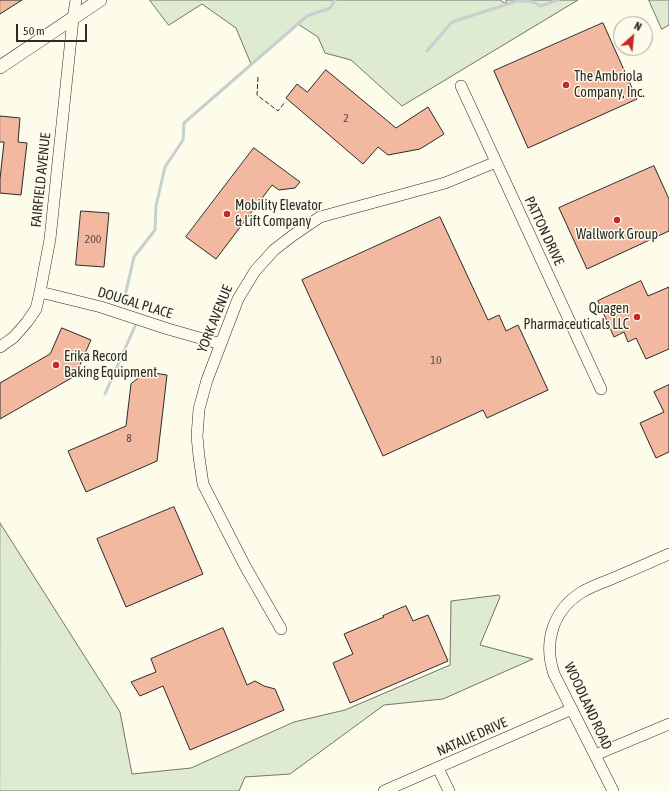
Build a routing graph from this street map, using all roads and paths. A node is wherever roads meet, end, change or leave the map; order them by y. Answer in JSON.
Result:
{"nodes":[{"id":1,"x":76,"y":0,"type":"edge"},
{"id":2,"x":100,"y":0,"type":"edge"},
{"id":3,"x":73,"y":19,"type":"junction"},
{"id":4,"x":0,"y":67,"type":"edge"},
{"id":5,"x":461,"y":86,"type":"dead end"},
{"id":6,"x":496,"y":162,"type":"junction"},
{"id":7,"x":40,"y":292,"type":"junction"},
{"id":8,"x":222,"y":344,"type":"junction"},
{"id":9,"x":0,"y":347,"type":"edge"},
{"id":10,"x":601,"y":389,"type":"dead end"},
{"id":11,"x":669,"y":554,"type":"edge"},
{"id":12,"x":281,"y":629,"type":"dead end"},
{"id":13,"x":572,"y":709,"type":"junction"},
{"id":14,"x":669,"y":724,"type":"edge"},
{"id":15,"x":595,"y":756,"type":"junction"},
{"id":16,"x":438,"y":768,"type":"junction"},
{"id":17,"x":384,"y":791,"type":"edge"},
{"id":18,"x":449,"y":791,"type":"edge"},
{"id":19,"x":613,"y":791,"type":"edge"}],
"edges":[{"from":1,"to":3,"type":"street","name":"FAIRFIELD AVENUE"},
{"from":2,"to":3,"type":"main road"},
{"from":3,"to":4,"type":"main road"},
{"from":3,"to":7,"type":"street","name":"FAIRFIELD AVENUE"},
{"from":5,"to":6,"type":"street","name":"PATTON DRIVE"},
{"from":6,"to":8,"type":"street","name":"YORK AVENUE"},
{"from":6,"to":10,"type":"street","name":"PATTON DRIVE"},
{"from":7,"to":8,"type":"street","name":"DOUGAL PLACE"},
{"from":7,"to":9,"type":"street","name":"FAIRFIELD AVENUE"},
{"from":8,"to":12,"type":"street","name":"YORK AVENUE"},
{"from":11,"to":13,"type":"street","name":"WOODLAND ROAD"},
{"from":13,"to":15,"type":"street","name":"WOODLAND ROAD"},
{"from":13,"to":16,"type":"street","name":"NATALIE DRIVE"},
{"from":14,"to":15,"type":"street"},
{"from":15,"to":19,"type":"street","name":"WOODLAND ROAD"},
{"from":16,"to":17,"type":"street","name":"NATALIE DRIVE"},
{"from":16,"to":18,"type":"street"}]}
